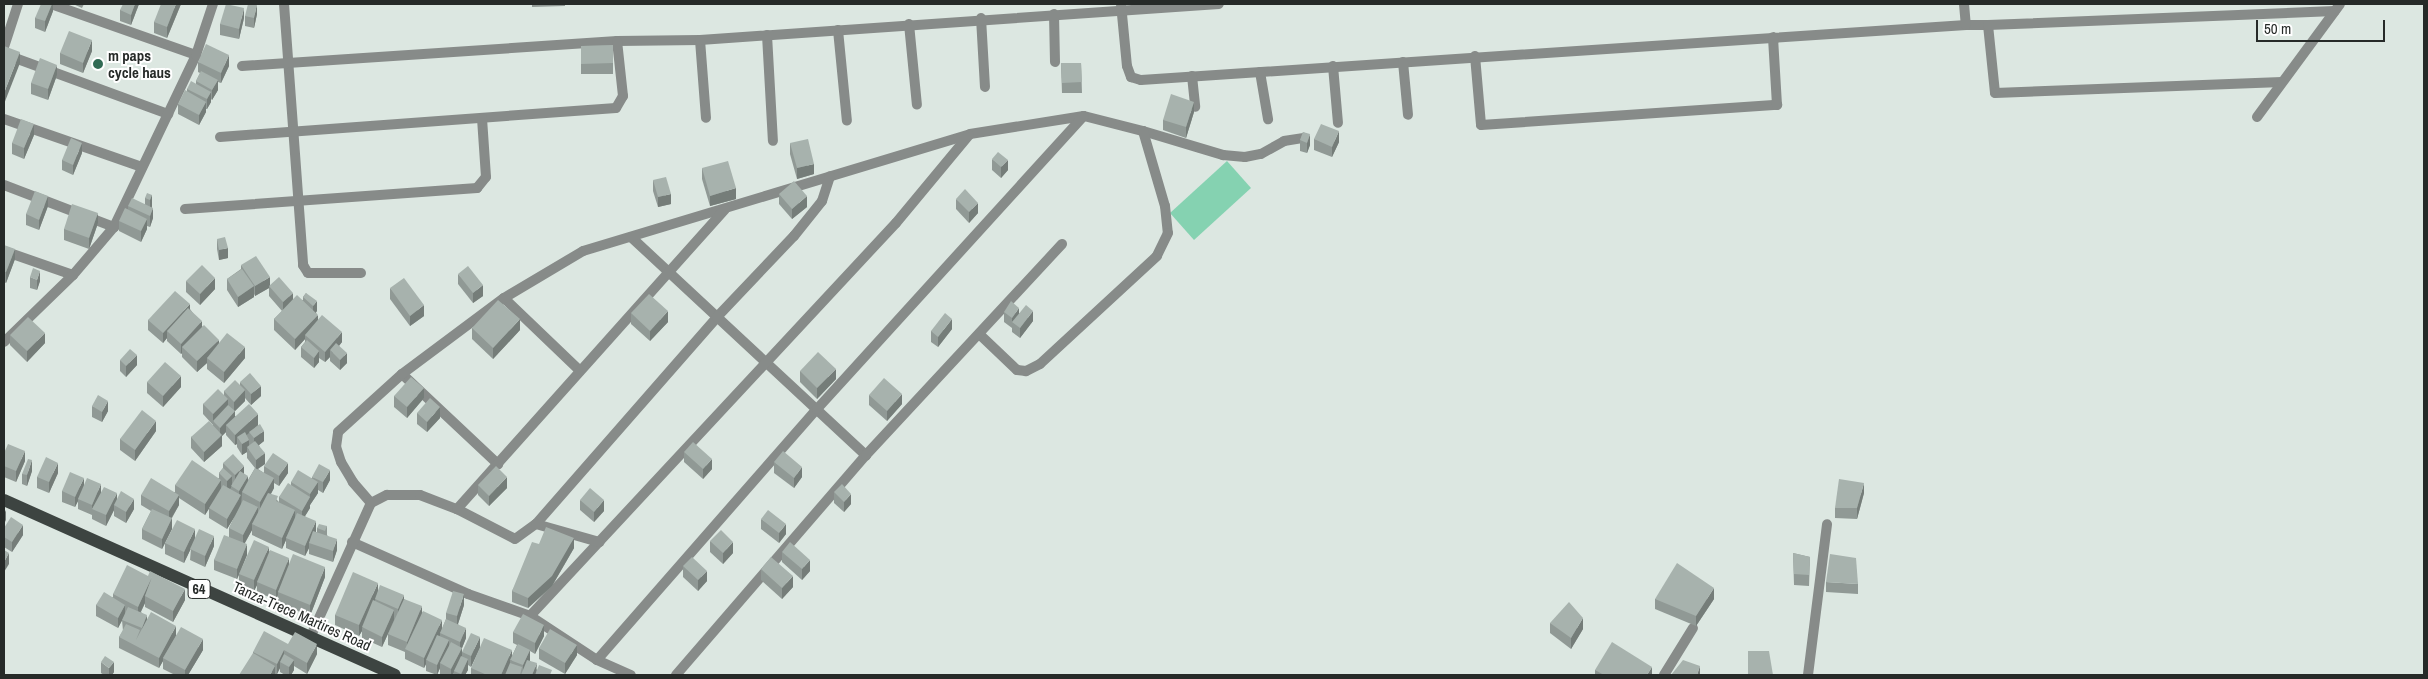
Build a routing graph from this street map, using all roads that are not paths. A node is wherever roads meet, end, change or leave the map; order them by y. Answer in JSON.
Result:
{"nodes":[{"id":1,"x":18,"y":4,"type":"edge"},
{"id":2,"x":52,"y":4,"type":"edge"},
{"id":3,"x":213,"y":4,"type":"edge"},
{"id":4,"x":284,"y":4,"type":"edge"},
{"id":5,"x":1219,"y":4,"type":"edge"},
{"id":6,"x":1964,"y":4,"type":"edge"},
{"id":7,"x":1121,"y":7,"type":"edge"},
{"id":8,"x":2337,"y":7,"type":"edge"},
{"id":9,"x":1054,"y":14,"type":"junction"},
{"id":10,"x":981,"y":18,"type":"junction"},
{"id":11,"x":909,"y":24,"type":"junction"},
{"id":12,"x":1966,"y":25,"type":"junction"},
{"id":13,"x":1988,"y":25,"type":"junction"},
{"id":14,"x":838,"y":30,"type":"junction"},
{"id":15,"x":767,"y":35,"type":"junction"},
{"id":16,"x":1773,"y":37,"type":"junction"},
{"id":17,"x":700,"y":40,"type":"junction"},
{"id":18,"x":617,"y":41,"type":"junction"},
{"id":19,"x":4,"y":47,"type":"edge"},
{"id":20,"x":4,"y":54,"type":"edge"},
{"id":21,"x":196,"y":55,"type":"junction"},
{"id":22,"x":1475,"y":56,"type":"junction"},
{"id":23,"x":1056,"y":62,"type":"dead end"},
{"id":24,"x":1402,"y":62,"type":"junction"},
{"id":25,"x":288,"y":63,"type":"junction"},
{"id":26,"x":242,"y":66,"type":"dead end"},
{"id":27,"x":1333,"y":66,"type":"junction"},
{"id":28,"x":1260,"y":72,"type":"junction"},
{"id":29,"x":1192,"y":76,"type":"junction"},
{"id":30,"x":2282,"y":82,"type":"junction"},
{"id":31,"x":985,"y":87,"type":"dead end"},
{"id":32,"x":917,"y":105,"type":"dead end"},
{"id":33,"x":1195,"y":107,"type":"edge"},
{"id":34,"x":168,"y":114,"type":"junction"},
{"id":35,"x":1408,"y":115,"type":"dead end"},
{"id":36,"x":1084,"y":116,"type":"junction"},
{"id":37,"x":2257,"y":117,"type":"dead end"},
{"id":38,"x":482,"y":118,"type":"junction"},
{"id":39,"x":706,"y":118,"type":"dead end"},
{"id":40,"x":4,"y":119,"type":"edge"},
{"id":41,"x":1268,"y":119,"type":"dead end"},
{"id":42,"x":847,"y":121,"type":"dead end"},
{"id":43,"x":1338,"y":123,"type":"dead end"},
{"id":44,"x":1143,"y":131,"type":"junction"},
{"id":45,"x":293,"y":132,"type":"junction"},
{"id":46,"x":970,"y":134,"type":"junction"},
{"id":47,"x":220,"y":137,"type":"dead end"},
{"id":48,"x":1304,"y":138,"type":"edge"},
{"id":49,"x":773,"y":141,"type":"dead end"},
{"id":50,"x":142,"y":168,"type":"junction"},
{"id":51,"x":830,"y":176,"type":"junction"},
{"id":52,"x":4,"y":185,"type":"edge"},
{"id":53,"x":298,"y":203,"type":"junction"},
{"id":54,"x":726,"y":208,"type":"junction"},
{"id":55,"x":185,"y":209,"type":"dead end"},
{"id":56,"x":114,"y":227,"type":"junction"},
{"id":57,"x":631,"y":237,"type":"junction"},
{"id":58,"x":1062,"y":244,"type":"dead end"},
{"id":59,"x":4,"y":250,"type":"edge"},
{"id":60,"x":669,"y":272,"type":"junction"},
{"id":61,"x":361,"y":273,"type":"dead end"},
{"id":62,"x":74,"y":275,"type":"junction"},
{"id":63,"x":504,"y":298,"type":"junction"},
{"id":64,"x":717,"y":317,"type":"junction"},
{"id":65,"x":979,"y":334,"type":"junction"},
{"id":66,"x":4,"y":342,"type":"edge"},
{"id":67,"x":766,"y":362,"type":"junction"},
{"id":68,"x":580,"y":371,"type":"junction"},
{"id":69,"x":402,"y":374,"type":"junction"},
{"id":70,"x":817,"y":409,"type":"junction"},
{"id":71,"x":866,"y":455,"type":"junction"},
{"id":72,"x":498,"y":464,"type":"junction"},
{"id":73,"x":4,"y":500,"type":"edge"},
{"id":74,"x":371,"y":503,"type":"junction"},
{"id":75,"x":457,"y":509,"type":"junction"},
{"id":76,"x":536,"y":524,"type":"junction"},
{"id":77,"x":1827,"y":524,"type":"dead end"},
{"id":78,"x":352,"y":542,"type":"junction"},
{"id":79,"x":599,"y":542,"type":"junction"},
{"id":80,"x":530,"y":616,"type":"junction"},
{"id":81,"x":1693,"y":628,"type":"dead end"},
{"id":82,"x":310,"y":638,"type":"junction"},
{"id":83,"x":597,"y":660,"type":"junction"},
{"id":84,"x":395,"y":675,"type":"edge"},
{"id":85,"x":631,"y":675,"type":"edge"},
{"id":86,"x":676,"y":675,"type":"edge"},
{"id":87,"x":1664,"y":675,"type":"edge"},
{"id":88,"x":1808,"y":675,"type":"edge"}],
"edges":[{"from":1,"to":19,"type":"street"},
{"from":2,"to":21,"type":"street"},
{"from":3,"to":21,"type":"street"},
{"from":4,"to":25,"type":"street"},
{"from":5,"to":7,"type":"street"},
{"from":6,"to":12,"type":"street"},
{"from":7,"to":9,"type":"street"},
{"from":7,"to":29,"type":"street"},
{"from":8,"to":13,"type":"street"},
{"from":8,"to":30,"type":"street"},
{"from":9,"to":10,"type":"street"},
{"from":9,"to":23,"type":"street"},
{"from":10,"to":11,"type":"street"},
{"from":10,"to":31,"type":"street"},
{"from":11,"to":14,"type":"street"},
{"from":11,"to":32,"type":"street"},
{"from":12,"to":13,"type":"street"},
{"from":12,"to":16,"type":"street"},
{"from":13,"to":30,"type":"street"},
{"from":14,"to":15,"type":"street"},
{"from":14,"to":42,"type":"street"},
{"from":15,"to":17,"type":"street"},
{"from":15,"to":49,"type":"street"},
{"from":16,"to":22,"type":"street"},
{"from":16,"to":22,"type":"street"},
{"from":17,"to":18,"type":"street"},
{"from":17,"to":39,"type":"street"},
{"from":18,"to":25,"type":"street"},
{"from":18,"to":38,"type":"street"},
{"from":20,"to":34,"type":"street"},
{"from":21,"to":34,"type":"street"},
{"from":22,"to":24,"type":"street"},
{"from":24,"to":27,"type":"street"},
{"from":24,"to":35,"type":"street"},
{"from":25,"to":26,"type":"street"},
{"from":25,"to":45,"type":"street"},
{"from":27,"to":28,"type":"street"},
{"from":27,"to":43,"type":"street"},
{"from":28,"to":29,"type":"street"},
{"from":28,"to":41,"type":"street"},
{"from":29,"to":33,"type":"street"},
{"from":30,"to":37,"type":"street"},
{"from":34,"to":50,"type":"street"},
{"from":36,"to":44,"type":"street"},
{"from":36,"to":46,"type":"street"},
{"from":36,"to":70,"type":"street"},
{"from":38,"to":45,"type":"street"},
{"from":38,"to":53,"type":"street"},
{"from":40,"to":50,"type":"street"},
{"from":44,"to":48,"type":"street"},
{"from":44,"to":65,"type":"street"},
{"from":45,"to":47,"type":"street"},
{"from":45,"to":53,"type":"street"},
{"from":46,"to":51,"type":"street"},
{"from":46,"to":67,"type":"street"},
{"from":50,"to":56,"type":"street"},
{"from":51,"to":54,"type":"street"},
{"from":51,"to":64,"type":"street"},
{"from":52,"to":56,"type":"street"},
{"from":53,"to":55,"type":"street"},
{"from":53,"to":61,"type":"street"},
{"from":54,"to":57,"type":"street"},
{"from":54,"to":60,"type":"street"},
{"from":56,"to":62,"type":"street"},
{"from":57,"to":60,"type":"street"},
{"from":57,"to":63,"type":"street"},
{"from":58,"to":65,"type":"street"},
{"from":59,"to":62,"type":"street"},
{"from":60,"to":64,"type":"street"},
{"from":60,"to":68,"type":"street"},
{"from":62,"to":66,"type":"street"},
{"from":63,"to":68,"type":"street"},
{"from":63,"to":69,"type":"street"},
{"from":64,"to":67,"type":"street"},
{"from":64,"to":76,"type":"street"},
{"from":65,"to":71,"type":"street"},
{"from":67,"to":70,"type":"street"},
{"from":67,"to":79,"type":"street"},
{"from":68,"to":72,"type":"street"},
{"from":69,"to":72,"type":"street"},
{"from":69,"to":74,"type":"street"},
{"from":70,"to":71,"type":"street"},
{"from":70,"to":83,"type":"street"},
{"from":71,"to":86,"type":"street"},
{"from":72,"to":75,"type":"street"},
{"from":73,"to":82,"type":"main road","name":"Tanza-Trece Martires Road","number":"64"},
{"from":74,"to":75,"type":"street"},
{"from":74,"to":78,"type":"street"},
{"from":75,"to":76,"type":"street"},
{"from":76,"to":79,"type":"street"},
{"from":77,"to":88,"type":"street"},
{"from":78,"to":80,"type":"street"},
{"from":78,"to":82,"type":"street"},
{"from":79,"to":80,"type":"street"},
{"from":80,"to":83,"type":"street"},
{"from":81,"to":87,"type":"street"},
{"from":82,"to":84,"type":"main road","name":"Tanza-Trece Martires Road","number":"64"},
{"from":83,"to":85,"type":"street"}]}
